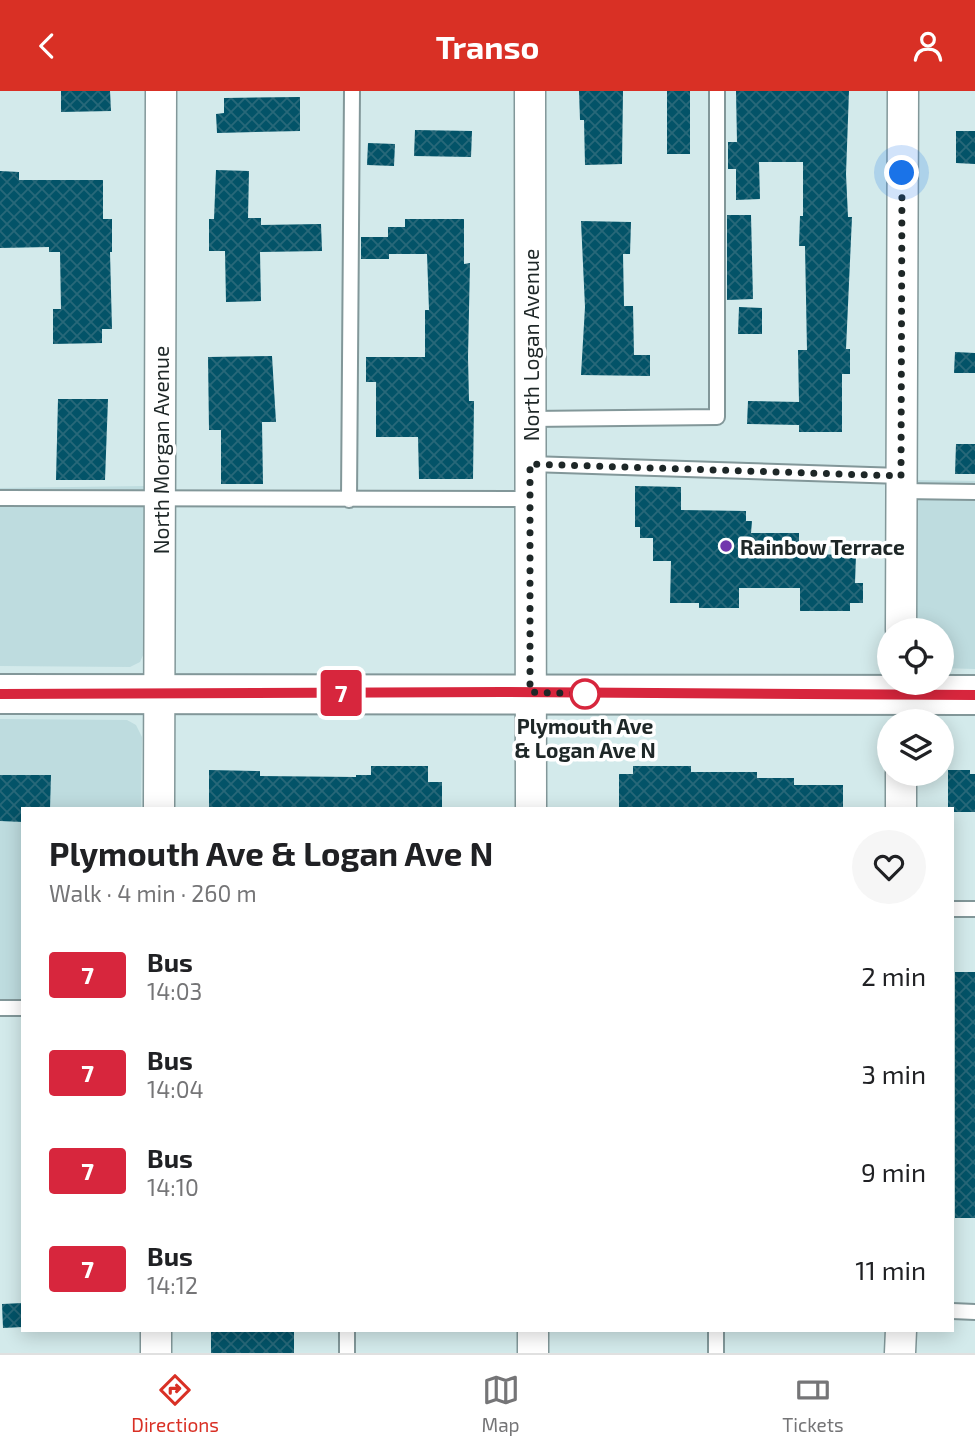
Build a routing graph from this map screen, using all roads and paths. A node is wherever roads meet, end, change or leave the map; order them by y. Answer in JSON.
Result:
{"nodes":[{"id":1,"x":161,"y":91,"type":"edge"},
{"id":2,"x":352,"y":91,"type":"edge"},
{"id":3,"x":530,"y":91,"type":"edge"},
{"id":4,"x":717,"y":91,"type":"edge"},
{"id":5,"x":903,"y":91,"type":"edge"},
{"id":6,"x":530,"y":419,"type":"junction"},
{"id":7,"x":530,"y":464,"type":"junction"},
{"id":8,"x":901,"y":484,"type":"junction"},
{"id":9,"x":975,"y":492,"type":"edge"},
{"id":10,"x":0,"y":498,"type":"edge"},
{"id":11,"x":160,"y":499,"type":"junction"},
{"id":12,"x":530,"y":499,"type":"junction"},
{"id":13,"x":349,"y":500,"type":"junction"},
{"id":14,"x":901,"y":618,"type":"edge"},
{"id":15,"x":530,"y":692,"type":"junction"},
{"id":16,"x":0,"y":694,"type":"edge"},
{"id":17,"x":159,"y":694,"type":"junction"},
{"id":18,"x":975,"y":695,"type":"edge"},
{"id":19,"x":900,"y":700,"type":"edge"},
{"id":20,"x":901,"y":786,"type":"edge"},
{"id":21,"x":159,"y":807,"type":"edge"},
{"id":22,"x":531,"y":807,"type":"edge"},
{"id":23,"x":901,"y":807,"type":"edge"},
{"id":24,"x":954,"y":909,"type":"edge"},
{"id":25,"x":975,"y":909,"type":"edge"},
{"id":26,"x":0,"y":1008,"type":"edge"},
{"id":27,"x":21,"y":1008,"type":"edge"},
{"id":28,"x":954,"y":1311,"type":"edge"},
{"id":29,"x":975,"y":1312,"type":"edge"},
{"id":30,"x":156,"y":1332,"type":"edge"},
{"id":31,"x":347,"y":1332,"type":"edge"},
{"id":32,"x":533,"y":1332,"type":"edge"},
{"id":33,"x":716,"y":1332,"type":"edge"},
{"id":34,"x":901,"y":1332,"type":"edge"},
{"id":35,"x":156,"y":1353,"type":"edge"},
{"id":36,"x":347,"y":1353,"type":"edge"},
{"id":37,"x":534,"y":1353,"type":"edge"},
{"id":38,"x":716,"y":1353,"type":"edge"},
{"id":39,"x":900,"y":1353,"type":"edge"}],
"edges":[{"from":1,"to":11,"type":"street","name":"North Morgan Avenue"},
{"from":2,"to":13,"type":"lane"},
{"from":3,"to":6,"type":"street","name":"North Logan Avenue"},
{"from":4,"to":6,"type":"lane"},
{"from":5,"to":8,"type":"street"},
{"from":6,"to":7,"type":"street","name":"North Logan Avenue"},
{"from":7,"to":8,"type":"lane"},
{"from":7,"to":12,"type":"street","name":"North Logan Avenue"},
{"from":8,"to":9,"type":"lane"},
{"from":8,"to":14,"type":"street"},
{"from":10,"to":11,"type":"lane"},
{"from":11,"to":13,"type":"lane"},
{"from":11,"to":17,"type":"street","name":"North Morgan Avenue"},
{"from":12,"to":13,"type":"lane"},
{"from":12,"to":15,"type":"street","name":"North Logan Avenue"},
{"from":15,"to":17,"type":"main road"},
{"from":15,"to":19,"type":"main road"},
{"from":15,"to":22,"type":"street","name":"North Logan Avenue"},
{"from":16,"to":17,"type":"main road"},
{"from":17,"to":21,"type":"street","name":"North Morgan Avenue"},
{"from":18,"to":19,"type":"main road"},
{"from":20,"to":23,"type":"street"},
{"from":24,"to":25,"type":"lane"},
{"from":26,"to":27,"type":"lane"},
{"from":28,"to":29,"type":"lane"},
{"from":30,"to":35,"type":"street"},
{"from":31,"to":36,"type":"lane"},
{"from":32,"to":37,"type":"street"},
{"from":33,"to":38,"type":"lane"},
{"from":34,"to":39,"type":"street"}]}
